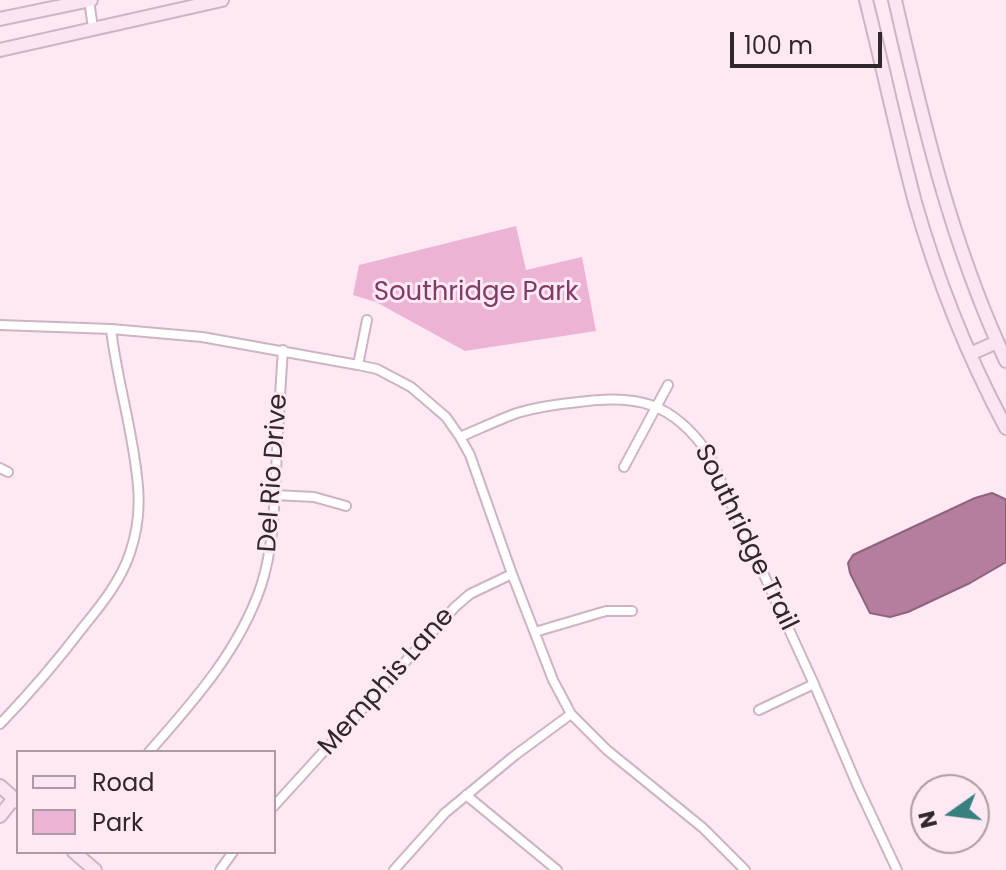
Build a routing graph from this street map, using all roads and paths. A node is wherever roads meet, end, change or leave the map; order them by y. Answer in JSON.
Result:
{"nodes":[{"id":1,"x":90,"y":0,"type":"edge"},
{"id":2,"x":222,"y":0,"type":"edge"},
{"id":3,"x":866,"y":0,"type":"edge"},
{"id":4,"x":895,"y":0,"type":"edge"},
{"id":5,"x":0,"y":19,"type":"edge"},
{"id":6,"x":93,"y":28,"type":"junction"},
{"id":7,"x":0,"y":50,"type":"edge"},
{"id":8,"x":910,"y":66,"type":"junction"},
{"id":9,"x":884,"y":71,"type":"junction"},
{"id":10,"x":367,"y":320,"type":"dead end"},
{"id":11,"x":0,"y":325,"type":"edge"},
{"id":12,"x":111,"y":329,"type":"junction"},
{"id":13,"x":997,"y":342,"type":"junction"},
{"id":14,"x":283,"y":350,"type":"junction"},
{"id":15,"x":970,"y":354,"type":"junction"},
{"id":16,"x":1006,"y":361,"type":"edge"},
{"id":17,"x":358,"y":365,"type":"junction"},
{"id":18,"x":668,"y":385,"type":"dead end"},
{"id":19,"x":656,"y":407,"type":"junction"},
{"id":20,"x":1006,"y":428,"type":"edge"},
{"id":21,"x":460,"y":437,"type":"junction"},
{"id":22,"x":624,"y":467,"type":"dead end"},
{"id":23,"x":275,"y":495,"type":"junction"},
{"id":24,"x":346,"y":506,"type":"dead end"},
{"id":25,"x":512,"y":574,"type":"junction"},
{"id":26,"x":632,"y":611,"type":"dead end"},
{"id":27,"x":535,"y":632,"type":"junction"},
{"id":28,"x":814,"y":684,"type":"junction"},
{"id":29,"x":759,"y":710,"type":"dead end"},
{"id":30,"x":571,"y":714,"type":"junction"},
{"id":31,"x":0,"y":724,"type":"edge"},
{"id":32,"x":151,"y":750,"type":"edge"},
{"id":33,"x":0,"y":786,"type":"edge"},
{"id":34,"x":466,"y":795,"type":"junction"},
{"id":35,"x":16,"y":800,"type":"edge"},
{"id":36,"x":276,"y":804,"type":"edge"},
{"id":37,"x":0,"y":816,"type":"edge"},
{"id":38,"x":76,"y":854,"type":"edge"},
{"id":39,"x":95,"y":870,"type":"edge"},
{"id":40,"x":394,"y":870,"type":"edge"},
{"id":41,"x":557,"y":870,"type":"edge"},
{"id":42,"x":745,"y":870,"type":"edge"},
{"id":43,"x":897,"y":870,"type":"edge"}],
"edges":[{"from":1,"to":5,"type":"main road"},
{"from":1,"to":6,"type":"street"},
{"from":2,"to":6,"type":"main road"},
{"from":3,"to":9,"type":"main road"},
{"from":4,"to":8,"type":"main road"},
{"from":6,"to":7,"type":"main road"},
{"from":8,"to":9,"type":"main road"},
{"from":8,"to":13,"type":"main road"},
{"from":9,"to":15,"type":"main road"},
{"from":10,"to":17,"type":"street"},
{"from":11,"to":12,"type":"street"},
{"from":12,"to":14,"type":"street"},
{"from":12,"to":31,"type":"street"},
{"from":13,"to":15,"type":"main road"},
{"from":13,"to":16,"type":"main road"},
{"from":14,"to":17,"type":"street"},
{"from":14,"to":23,"type":"street","name":"Del Rio Drive"},
{"from":15,"to":20,"type":"main road"},
{"from":17,"to":21,"type":"street"},
{"from":18,"to":19,"type":"street"},
{"from":19,"to":21,"type":"street","name":"Southridge Trail"},
{"from":19,"to":22,"type":"street"},
{"from":19,"to":28,"type":"street","name":"Southridge Trail"},
{"from":21,"to":25,"type":"street"},
{"from":23,"to":24,"type":"street"},
{"from":23,"to":32,"type":"street","name":"Del Rio Drive"},
{"from":25,"to":27,"type":"street"},
{"from":25,"to":36,"type":"street","name":"Memphis Lane"},
{"from":26,"to":27,"type":"street"},
{"from":27,"to":30,"type":"street"},
{"from":28,"to":29,"type":"street"},
{"from":28,"to":43,"type":"street","name":"Southridge Trail"},
{"from":30,"to":34,"type":"street"},
{"from":30,"to":42,"type":"street"},
{"from":33,"to":35,"type":"main road"},
{"from":34,"to":40,"type":"street"},
{"from":34,"to":41,"type":"street"},
{"from":35,"to":37,"type":"main road"},
{"from":38,"to":39,"type":"main road"}]}
